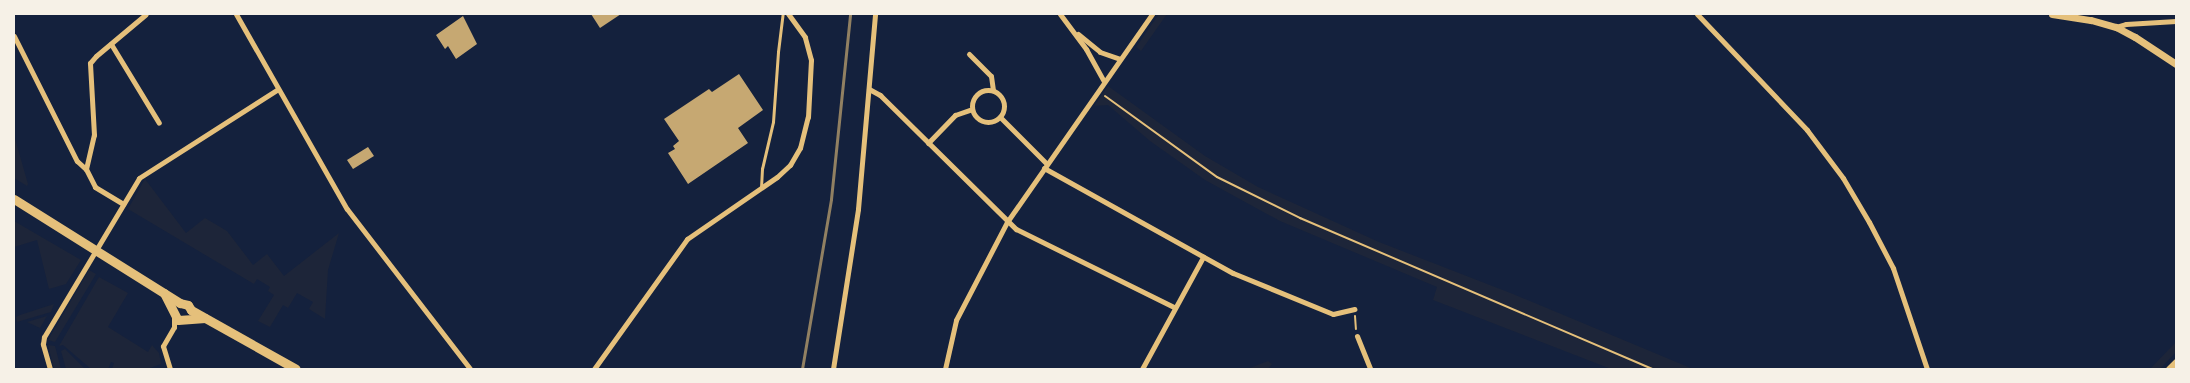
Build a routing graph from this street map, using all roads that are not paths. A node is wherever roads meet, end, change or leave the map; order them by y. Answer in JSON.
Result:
{"nodes":[{"id":1,"x":146,"y":14,"type":"edge"},
{"id":2,"x":236,"y":14,"type":"edge"},
{"id":3,"x":783,"y":14,"type":"edge"},
{"id":4,"x":788,"y":14,"type":"edge"},
{"id":5,"x":875,"y":14,"type":"edge"},
{"id":6,"x":1060,"y":14,"type":"edge"},
{"id":7,"x":1152,"y":14,"type":"edge"},
{"id":8,"x":1697,"y":14,"type":"edge"},
{"id":9,"x":2052,"y":14,"type":"edge"},
{"id":10,"x":1066,"y":22,"type":"junction"},
{"id":11,"x":2176,"y":22,"type":"edge"},
{"id":12,"x":2116,"y":27,"type":"junction"},
{"id":13,"x":14,"y":36,"type":"edge"},
{"id":14,"x":111,"y":44,"type":"junction"},
{"id":15,"x":969,"y":54,"type":"dead end"},
{"id":16,"x":1120,"y":59,"type":"junction"},
{"id":17,"x":2176,"y":64,"type":"edge"},
{"id":18,"x":1104,"y":81,"type":"junction"},
{"id":19,"x":278,"y":89,"type":"junction"},
{"id":20,"x":869,"y":89,"type":"junction"},
{"id":21,"x":993,"y":90,"type":"junction"},
{"id":22,"x":972,"y":109,"type":"junction"},
{"id":23,"x":1000,"y":117,"type":"junction"},
{"id":24,"x":158,"y":122,"type":"dead end"},
{"id":25,"x":928,"y":143,"type":"junction"},
{"id":26,"x":1046,"y":166,"type":"junction"},
{"id":27,"x":86,"y":169,"type":"junction"},
{"id":28,"x":761,"y":188,"type":"junction"},
{"id":29,"x":15,"y":203,"type":"edge"},
{"id":30,"x":123,"y":204,"type":"junction"},
{"id":31,"x":1008,"y":222,"type":"junction"},
{"id":32,"x":95,"y":251,"type":"junction"},
{"id":33,"x":1203,"y":257,"type":"junction"},
{"id":34,"x":164,"y":293,"type":"junction"},
{"id":35,"x":180,"y":303,"type":"junction"},
{"id":36,"x":1174,"y":307,"type":"junction"},
{"id":37,"x":1354,"y":310,"type":"road end"},
{"id":38,"x":174,"y":314,"type":"junction"},
{"id":39,"x":188,"y":316,"type":"junction"},
{"id":40,"x":174,"y":328,"type":"junction"},
{"id":41,"x":1357,"y":336,"type":"road end"},
{"id":42,"x":2176,"y":362,"type":"edge"},
{"id":43,"x":50,"y":369,"type":"edge"},
{"id":44,"x":170,"y":369,"type":"edge"},
{"id":45,"x":296,"y":369,"type":"edge"},
{"id":46,"x":470,"y":369,"type":"edge"},
{"id":47,"x":594,"y":369,"type":"edge"},
{"id":48,"x":833,"y":369,"type":"edge"},
{"id":49,"x":945,"y":369,"type":"edge"},
{"id":50,"x":1142,"y":369,"type":"edge"},
{"id":51,"x":1370,"y":369,"type":"edge"},
{"id":52,"x":1927,"y":369,"type":"edge"},
{"id":53,"x":2169,"y":369,"type":"edge"}],
"edges":[{"from":1,"to":14,"type":"street"},
{"from":2,"to":19,"type":"street"},
{"from":3,"to":28,"type":"lane"},
{"from":4,"to":28,"type":"street"},
{"from":5,"to":20,"type":"street"},
{"from":6,"to":10,"type":"street"},
{"from":7,"to":16,"type":"street"},
{"from":8,"to":52,"type":"street"},
{"from":9,"to":12,"type":"street"},
{"from":10,"to":16,"type":"street"},
{"from":10,"to":18,"type":"street"},
{"from":11,"to":12,"type":"street"},
{"from":12,"to":17,"type":"street"},
{"from":13,"to":27,"type":"street"},
{"from":14,"to":24,"type":"street"},
{"from":14,"to":27,"type":"street"},
{"from":15,"to":21,"type":"street"},
{"from":16,"to":18,"type":"street"},
{"from":18,"to":26,"type":"street"},
{"from":19,"to":30,"type":"street"},
{"from":19,"to":46,"type":"street"},
{"from":20,"to":25,"type":"street"},
{"from":20,"to":48,"type":"street"},
{"from":21,"to":22,"type":"street"},
{"from":21,"to":23,"type":"street"},
{"from":22,"to":23,"type":"street"},
{"from":22,"to":25,"type":"street"},
{"from":23,"to":26,"type":"street"},
{"from":25,"to":31,"type":"street"},
{"from":26,"to":31,"type":"street"},
{"from":26,"to":33,"type":"street"},
{"from":27,"to":30,"type":"street"},
{"from":28,"to":47,"type":"street"},
{"from":29,"to":32,"type":"main road"},
{"from":30,"to":32,"type":"street"},
{"from":31,"to":36,"type":"street"},
{"from":31,"to":49,"type":"street"},
{"from":32,"to":34,"type":"main road"},
{"from":32,"to":43,"type":"street"},
{"from":33,"to":36,"type":"street"},
{"from":33,"to":37,"type":"street"},
{"from":34,"to":35,"type":"main road"},
{"from":34,"to":38,"type":"main road"},
{"from":35,"to":38,"type":"main road"},
{"from":35,"to":39,"type":"main road"},
{"from":36,"to":50,"type":"street"},
{"from":38,"to":39,"type":"main road"},
{"from":38,"to":40,"type":"street"},
{"from":39,"to":40,"type":"street"},
{"from":39,"to":45,"type":"main road"},
{"from":40,"to":44,"type":"street"},
{"from":41,"to":51,"type":"street"},
{"from":42,"to":53,"type":"street"}]}
